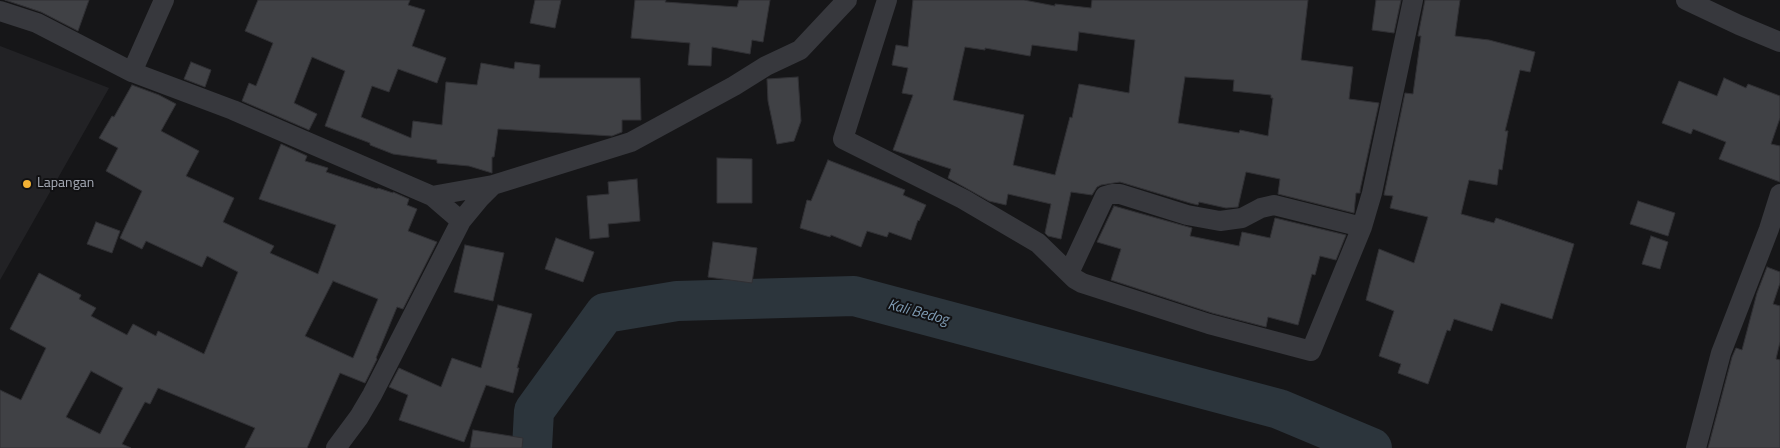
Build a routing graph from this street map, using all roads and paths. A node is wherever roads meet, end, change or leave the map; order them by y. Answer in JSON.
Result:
{"nodes":[{"id":1,"x":164,"y":0,"type":"edge"},
{"id":2,"x":846,"y":0,"type":"edge"},
{"id":3,"x":888,"y":0,"type":"edge"},
{"id":4,"x":1413,"y":0,"type":"edge"},
{"id":5,"x":1686,"y":0,"type":"edge"},
{"id":6,"x":0,"y":10,"type":"edge"},
{"id":7,"x":1780,"y":42,"type":"edge"},
{"id":8,"x":132,"y":72,"type":"junction"},
{"id":9,"x":493,"y":185,"type":"junction"},
{"id":10,"x":1780,"y":194,"type":"edge"},
{"id":11,"x":432,"y":196,"type":"junction"},
{"id":12,"x":461,"y":221,"type":"junction"},
{"id":13,"x":1362,"y":227,"type":"junction"},
{"id":14,"x":1069,"y":273,"type":"junction"},
{"id":15,"x":336,"y":448,"type":"edge"},
{"id":16,"x":1696,"y":448,"type":"edge"}],
"edges":[{"from":1,"to":8,"type":"street"},
{"from":2,"to":9,"type":"street"},
{"from":3,"to":14,"type":"street"},
{"from":4,"to":13,"type":"street"},
{"from":5,"to":7,"type":"street"},
{"from":6,"to":8,"type":"street"},
{"from":8,"to":11,"type":"street"},
{"from":9,"to":11,"type":"street"},
{"from":9,"to":12,"type":"street"},
{"from":10,"to":16,"type":"street"},
{"from":11,"to":12,"type":"street"},
{"from":12,"to":15,"type":"street"},
{"from":13,"to":14,"type":"street"},
{"from":13,"to":14,"type":"street"}]}
